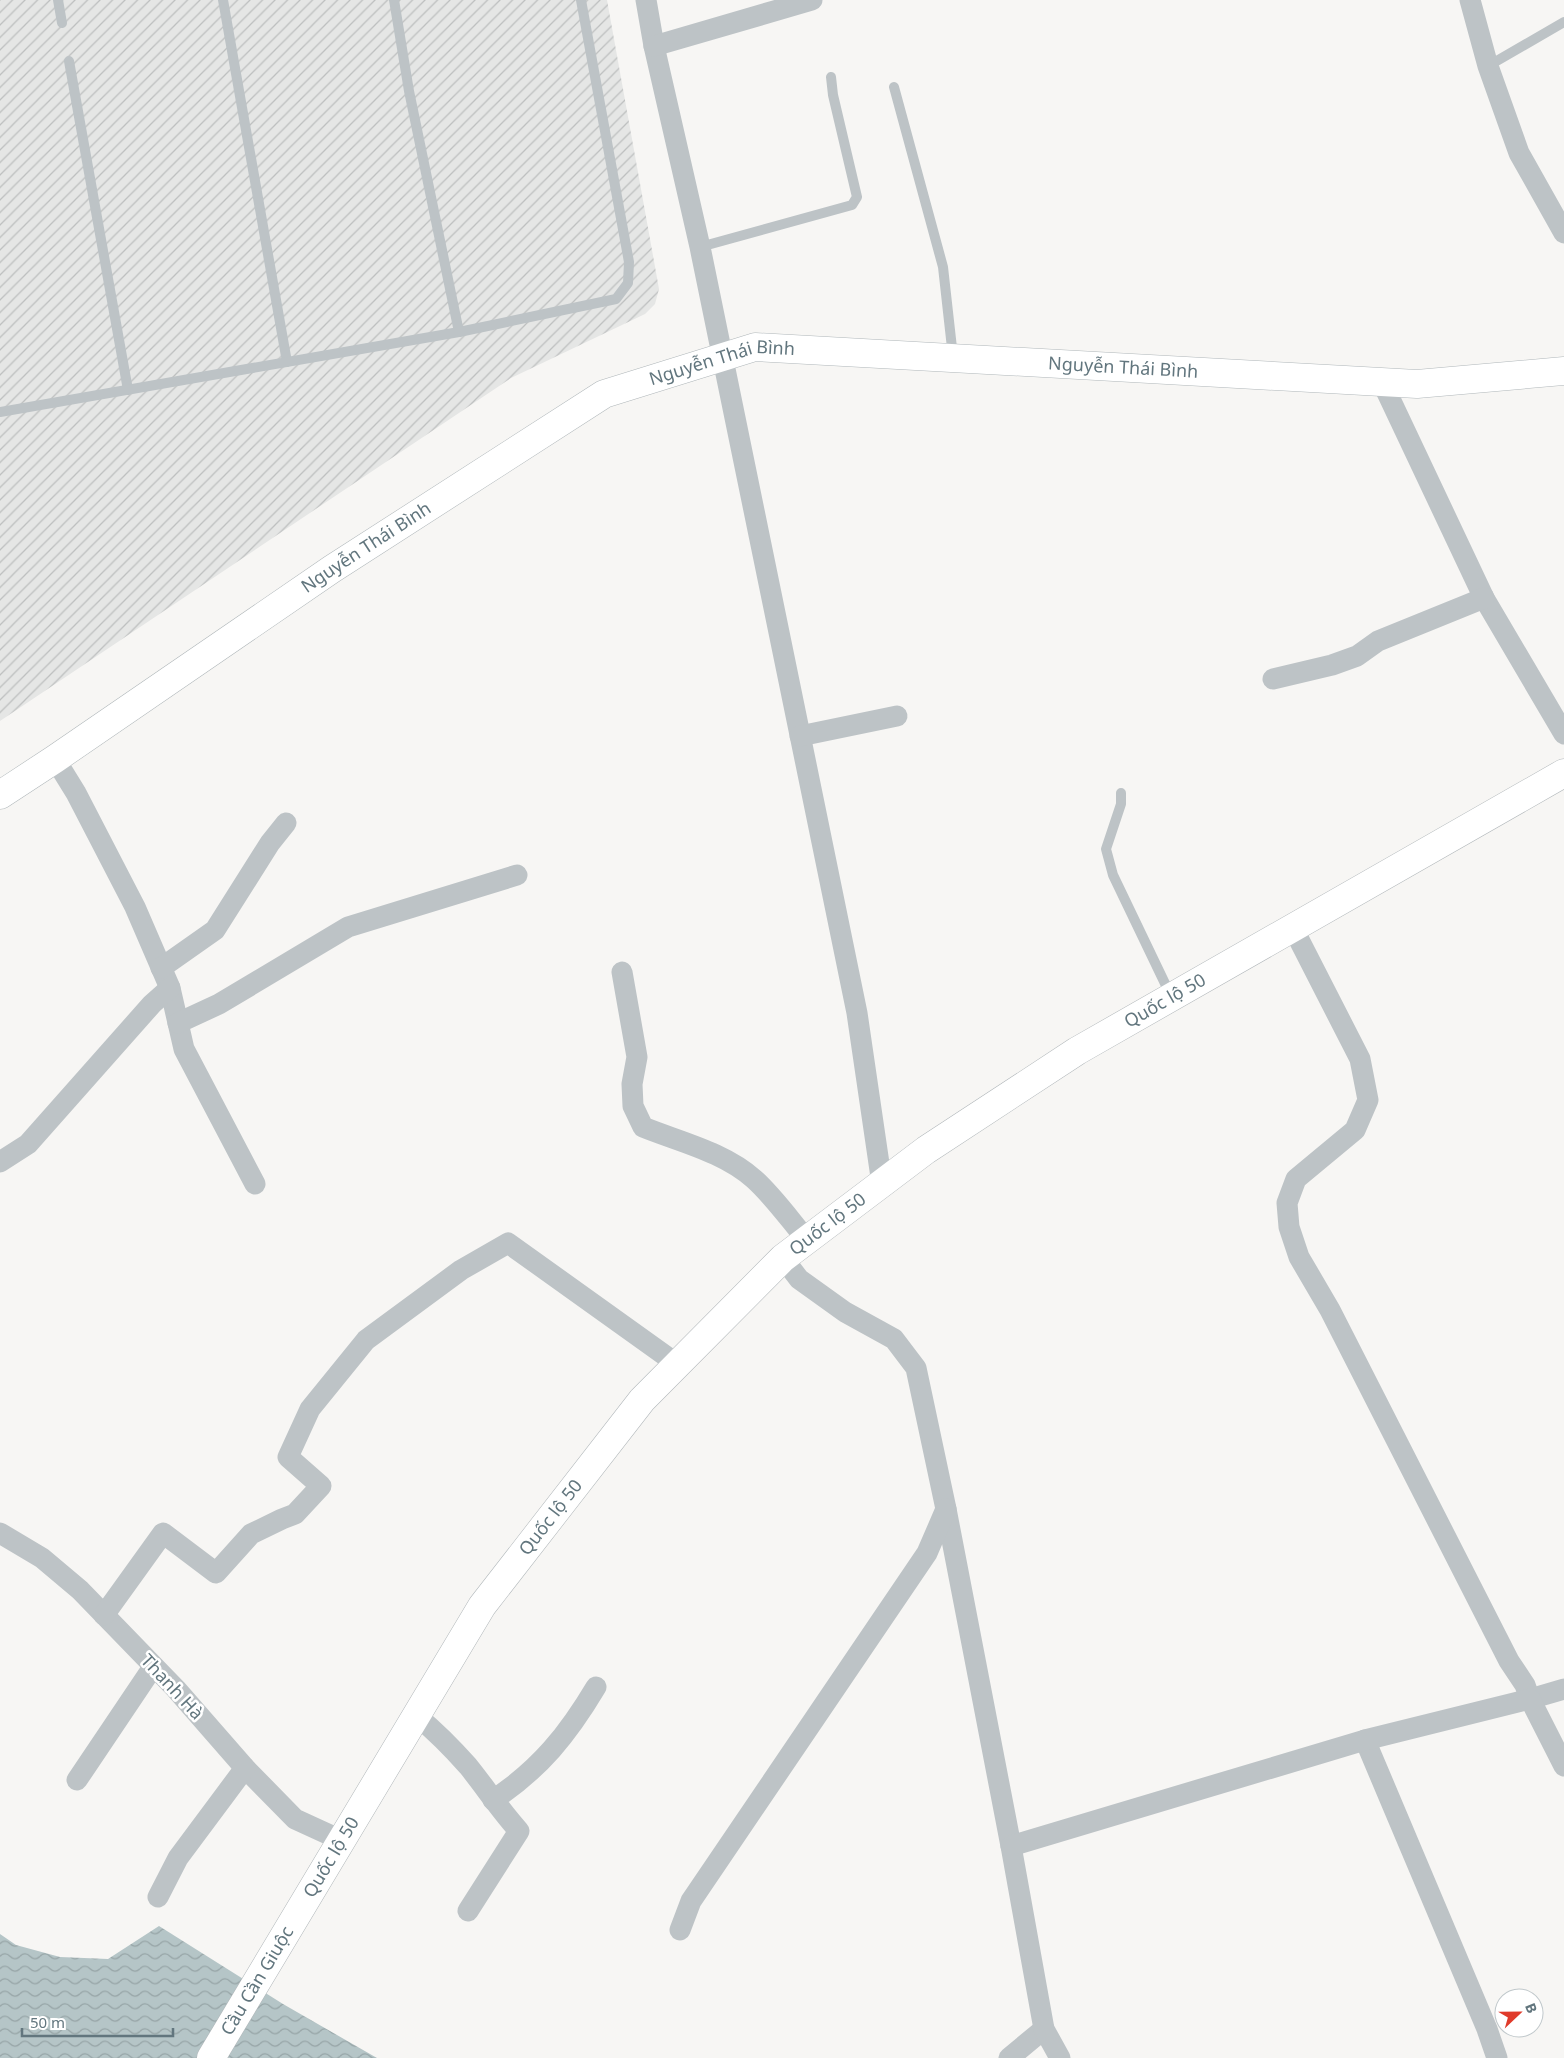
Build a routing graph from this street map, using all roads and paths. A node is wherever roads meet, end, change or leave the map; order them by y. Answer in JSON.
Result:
{"nodes":[{"id":1,"x":58,"y":0,"type":"edge"},
{"id":2,"x":223,"y":0,"type":"edge"},
{"id":3,"x":394,"y":0,"type":"edge"},
{"id":4,"x":581,"y":0,"type":"edge"},
{"id":5,"x":646,"y":0,"type":"edge"},
{"id":6,"x":812,"y":0,"type":"edge"},
{"id":7,"x":1470,"y":0,"type":"edge"},
{"id":8,"x":1564,"y":22,"type":"edge"},
{"id":9,"x":62,"y":23,"type":"dead end"},
{"id":10,"x":654,"y":46,"type":"junction"},
{"id":11,"x":69,"y":61,"type":"dead end"},
{"id":12,"x":1488,"y":66,"type":"junction"},
{"id":13,"x":831,"y":78,"type":"dead end"},
{"id":14,"x":894,"y":87,"type":"dead end"},
{"id":15,"x":1564,"y":233,"type":"edge"},
{"id":16,"x":700,"y":247,"type":"junction"},
{"id":17,"x":459,"y":332,"type":"junction"},
{"id":18,"x":722,"y":357,"type":"junction"},
{"id":19,"x":953,"y":358,"type":"junction"},
{"id":20,"x":287,"y":362,"type":"junction"},
{"id":21,"x":1564,"y":371,"type":"edge"},
{"id":22,"x":1382,"y":382,"type":"junction"},
{"id":23,"x":128,"y":390,"type":"junction"},
{"id":24,"x":0,"y":412,"type":"edge"},
{"id":25,"x":1484,"y":598,"type":"junction"},
{"id":26,"x":1273,"y":679,"type":"dead end"},
{"id":27,"x":897,"y":716,"type":"dead end"},
{"id":28,"x":1564,"y":734,"type":"edge"},
{"id":29,"x":800,"y":736,"type":"junction"},
{"id":30,"x":56,"y":759,"type":"junction"},
{"id":31,"x":1564,"y":773,"type":"edge"},
{"id":32,"x":1121,"y":793,"type":"dead end"},
{"id":33,"x":0,"y":794,"type":"edge"},
{"id":34,"x":286,"y":824,"type":"dead end"},
{"id":35,"x":517,"y":875,"type":"dead end"},
{"id":36,"x":1293,"y":928,"type":"junction"},
{"id":37,"x":161,"y":968,"type":"junction"},
{"id":38,"x":622,"y":972,"type":"dead end"},
{"id":39,"x":170,"y":988,"type":"junction"},
{"id":40,"x":1172,"y":997,"type":"junction"},
{"id":41,"x":178,"y":1023,"type":"junction"},
{"id":42,"x":0,"y":1162,"type":"edge"},
{"id":43,"x":255,"y":1184,"type":"dead end"},
{"id":44,"x":882,"y":1184,"type":"junction"},
{"id":45,"x":807,"y":1240,"type":"junction"},
{"id":46,"x":783,"y":1258,"type":"junction"},
{"id":47,"x":677,"y":1364,"type":"junction"},
{"id":48,"x":946,"y":1509,"type":"junction"},
{"id":49,"x":0,"y":1533,"type":"edge"},
{"id":50,"x":104,"y":1615,"type":"junction"},
{"id":51,"x":154,"y":1666,"type":"junction"},
{"id":52,"x":596,"y":1687,"type":"dead end"},
{"id":53,"x":1564,"y":1690,"type":"edge"},
{"id":54,"x":1527,"y":1692,"type":"junction"},
{"id":55,"x":417,"y":1716,"type":"junction"},
{"id":56,"x":1365,"y":1740,"type":"junction"},
{"id":57,"x":1564,"y":1766,"type":"edge"},
{"id":58,"x":245,"y":1768,"type":"junction"},
{"id":59,"x":77,"y":1780,"type":"dead end"},
{"id":60,"x":493,"y":1800,"type":"junction"},
{"id":61,"x":343,"y":1841,"type":"junction"},
{"id":62,"x":1011,"y":1846,"type":"junction"},
{"id":63,"x":158,"y":1897,"type":"dead end"},
{"id":64,"x":304,"y":1905,"type":"joint"},
{"id":65,"x":468,"y":1911,"type":"dead end"},
{"id":66,"x":680,"y":1930,"type":"dead end"},
{"id":67,"x":1044,"y":2029,"type":"junction"},
{"id":68,"x":211,"y":2058,"type":"edge"},
{"id":69,"x":1009,"y":2058,"type":"edge"},
{"id":70,"x":1060,"y":2058,"type":"edge"},
{"id":71,"x":1497,"y":2058,"type":"edge"}],
"edges":[{"from":1,"to":9,"type":"lane"},
{"from":2,"to":20,"type":"lane"},
{"from":3,"to":17,"type":"lane"},
{"from":4,"to":17,"type":"lane"},
{"from":5,"to":10,"type":"street"},
{"from":6,"to":10,"type":"street"},
{"from":7,"to":12,"type":"street"},
{"from":8,"to":12,"type":"lane"},
{"from":10,"to":16,"type":"street"},
{"from":11,"to":23,"type":"lane"},
{"from":12,"to":15,"type":"street"},
{"from":13,"to":16,"type":"lane"},
{"from":14,"to":19,"type":"lane"},
{"from":16,"to":18,"type":"street"},
{"from":17,"to":20,"type":"lane"},
{"from":18,"to":19,"type":"main road","name":"Nguyễn Thái Bình"},
{"from":18,"to":29,"type":"street"},
{"from":18,"to":30,"type":"main road","name":"Nguyễn Thái Bình"},
{"from":19,"to":22,"type":"main road","name":"Nguyễn Thái Bình"},
{"from":20,"to":23,"type":"lane"},
{"from":21,"to":22,"type":"main road","name":"Nguyễn Thái Bình"},
{"from":22,"to":25,"type":"street"},
{"from":23,"to":24,"type":"lane"},
{"from":25,"to":26,"type":"street"},
{"from":25,"to":28,"type":"street"},
{"from":27,"to":29,"type":"street"},
{"from":29,"to":44,"type":"street"},
{"from":30,"to":33,"type":"main road","name":"Nguyễn Thái Bình"},
{"from":30,"to":37,"type":"street"},
{"from":31,"to":36,"type":"main road","name":"Quốc lộ 50"},
{"from":32,"to":40,"type":"lane"},
{"from":34,"to":37,"type":"street"},
{"from":35,"to":41,"type":"street"},
{"from":36,"to":40,"type":"main road","name":"Quốc lộ 50"},
{"from":36,"to":54,"type":"street"},
{"from":37,"to":39,"type":"street"},
{"from":38,"to":45,"type":"street"},
{"from":39,"to":41,"type":"street"},
{"from":39,"to":42,"type":"street"},
{"from":40,"to":44,"type":"main road","name":"Quốc lộ 50"},
{"from":41,"to":43,"type":"street"},
{"from":44,"to":45,"type":"main road","name":"Quốc lộ 50"},
{"from":45,"to":46,"type":"main road","name":"Quốc lộ 50"},
{"from":46,"to":47,"type":"main road","name":"Quốc lộ 50"},
{"from":46,"to":48,"type":"street"},
{"from":47,"to":50,"type":"street"},
{"from":47,"to":55,"type":"main road","name":"Quốc lộ 50"},
{"from":48,"to":62,"type":"street"},
{"from":48,"to":66,"type":"street"},
{"from":49,"to":50,"type":"street","name":"Thanh Hà"},
{"from":50,"to":51,"type":"street","name":"Thanh Hà"},
{"from":51,"to":58,"type":"street","name":"Thanh Hà"},
{"from":51,"to":59,"type":"street"},
{"from":52,"to":60,"type":"street"},
{"from":53,"to":54,"type":"street"},
{"from":54,"to":56,"type":"street"},
{"from":54,"to":57,"type":"street"},
{"from":55,"to":60,"type":"street"},
{"from":55,"to":61,"type":"main road","name":"Quốc lộ 50"},
{"from":56,"to":62,"type":"street"},
{"from":56,"to":71,"type":"street"},
{"from":58,"to":61,"type":"street","name":"Thanh Hà"},
{"from":58,"to":63,"type":"street"},
{"from":60,"to":65,"type":"street"},
{"from":61,"to":64,"type":"main road","name":"Quốc lộ 50"},
{"from":62,"to":67,"type":"street"},
{"from":64,"to":68,"type":"main road","name":"Cầu Cần Giuộc"},
{"from":67,"to":69,"type":"street"},
{"from":67,"to":70,"type":"street"}]}
